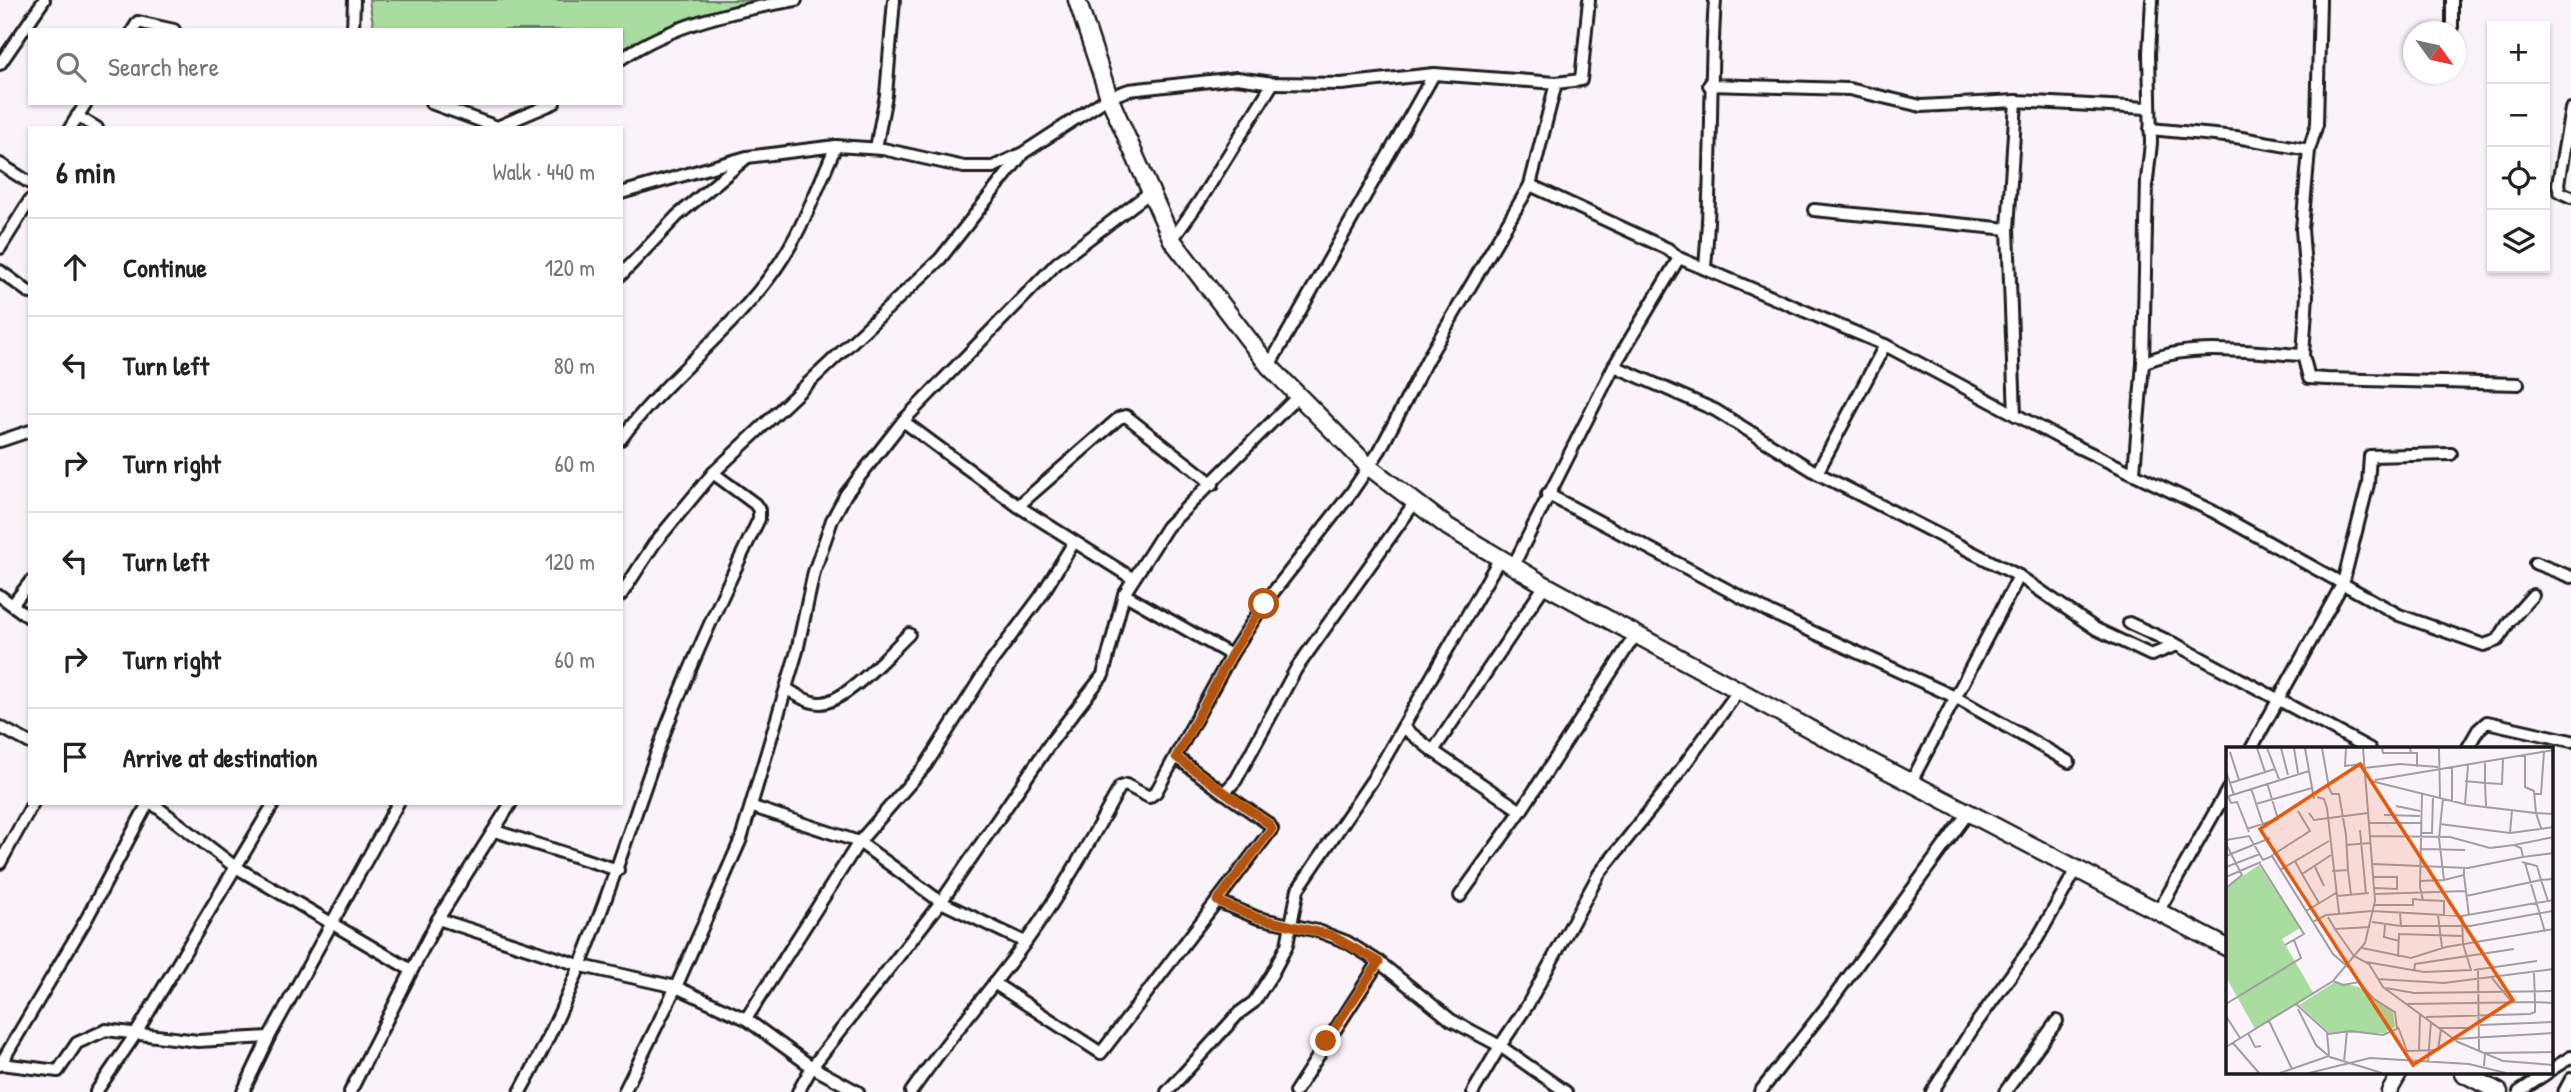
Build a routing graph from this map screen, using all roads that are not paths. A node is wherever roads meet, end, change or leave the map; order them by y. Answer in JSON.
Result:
{"nodes":[{"id":1,"x":44,"y":0,"type":"edge"},
{"id":2,"x":354,"y":0,"type":"edge"},
{"id":3,"x":796,"y":0,"type":"edge"},
{"id":4,"x":894,"y":0,"type":"edge"},
{"id":5,"x":1077,"y":0,"type":"edge"},
{"id":6,"x":1589,"y":0,"type":"edge"},
{"id":7,"x":1714,"y":0,"type":"edge"},
{"id":8,"x":2152,"y":0,"type":"edge"},
{"id":9,"x":2320,"y":0,"type":"edge"},
{"id":10,"x":2452,"y":0,"type":"edge"},
{"id":11,"x":2452,"y":21,"type":"edge"},
{"id":12,"x":134,"y":28,"type":"edge"},
{"id":13,"x":165,"y":28,"type":"edge"},
{"id":14,"x":353,"y":28,"type":"edge"},
{"id":15,"x":623,"y":58,"type":"edge"},
{"id":16,"x":0,"y":64,"type":"edge"},
{"id":17,"x":1434,"y":74,"type":"junction"},
{"id":18,"x":1273,"y":83,"type":"junction"},
{"id":19,"x":1556,"y":83,"type":"junction"},
{"id":20,"x":1709,"y":85,"type":"junction"},
{"id":21,"x":1109,"y":97,"type":"junction"},
{"id":22,"x":2016,"y":102,"type":"junction"},
{"id":23,"x":85,"y":105,"type":"edge"},
{"id":24,"x":435,"y":105,"type":"edge"},
{"id":25,"x":549,"y":105,"type":"edge"},
{"id":26,"x":2148,"y":108,"type":"junction"},
{"id":27,"x":2571,"y":109,"type":"edge"},
{"id":28,"x":77,"y":116,"type":"junction"},
{"id":29,"x":460,"y":116,"type":"junction"},
{"id":30,"x":71,"y":126,"type":"edge"},
{"id":31,"x":94,"y":126,"type":"edge"},
{"id":32,"x":455,"y":126,"type":"edge"},
{"id":33,"x":494,"y":126,"type":"edge"},
{"id":34,"x":499,"y":126,"type":"edge"},
{"id":35,"x":2150,"y":129,"type":"junction"},
{"id":36,"x":836,"y":146,"type":"junction"},
{"id":37,"x":876,"y":148,"type":"junction"},
{"id":38,"x":2309,"y":150,"type":"junction"},
{"id":39,"x":1023,"y":153,"type":"junction"},
{"id":40,"x":747,"y":157,"type":"junction"},
{"id":41,"x":0,"y":164,"type":"edge"},
{"id":42,"x":28,"y":182,"type":"edge"},
{"id":43,"x":1530,"y":185,"type":"junction"},
{"id":44,"x":623,"y":192,"type":"edge"},
{"id":45,"x":1149,"y":193,"type":"junction"},
{"id":46,"x":2571,"y":197,"type":"edge"},
{"id":47,"x":28,"y":203,"type":"edge"},
{"id":48,"x":1814,"y":210,"type":"dead end"},
{"id":49,"x":2008,"y":229,"type":"junction"},
{"id":50,"x":1171,"y":240,"type":"junction"},
{"id":51,"x":0,"y":248,"type":"edge"},
{"id":52,"x":1679,"y":258,"type":"junction"},
{"id":53,"x":1706,"y":267,"type":"junction"},
{"id":54,"x":0,"y":271,"type":"edge"},
{"id":55,"x":623,"y":273,"type":"edge"},
{"id":56,"x":28,"y":292,"type":"edge"},
{"id":57,"x":1885,"y":345,"type":"junction"},
{"id":58,"x":2303,"y":355,"type":"junction"},
{"id":59,"x":2143,"y":363,"type":"junction"},
{"id":60,"x":1269,"y":366,"type":"junction"},
{"id":61,"x":1614,"y":366,"type":"junction"},
{"id":62,"x":2518,"y":384,"type":"dead end"},
{"id":63,"x":1297,"y":397,"type":"junction"},
{"id":64,"x":2015,"y":415,"type":"junction"},
{"id":65,"x":903,"y":421,"type":"junction"},
{"id":66,"x":28,"y":432,"type":"edge"},
{"id":67,"x":623,"y":437,"type":"edge"},
{"id":68,"x":0,"y":441,"type":"edge"},
{"id":69,"x":2451,"y":454,"type":"dead end"},
{"id":70,"x":1369,"y":467,"type":"junction"},
{"id":71,"x":2134,"y":472,"type":"junction"},
{"id":72,"x":1817,"y":473,"type":"junction"},
{"id":73,"x":713,"y":474,"type":"junction"},
{"id":74,"x":1213,"y":484,"type":"junction"},
{"id":75,"x":1547,"y":494,"type":"junction"},
{"id":76,"x":1415,"y":502,"type":"junction"},
{"id":77,"x":1018,"y":506,"type":"junction"},
{"id":78,"x":1074,"y":542,"type":"junction"},
{"id":79,"x":1506,"y":562,"type":"junction"},
{"id":80,"x":2535,"y":563,"type":"dead end"},
{"id":81,"x":2019,"y":576,"type":"junction"},
{"id":82,"x":2571,"y":577,"type":"edge"},
{"id":83,"x":1132,"y":578,"type":"junction"},
{"id":84,"x":2343,"y":583,"type":"junction"},
{"id":85,"x":28,"y":585,"type":"edge"},
{"id":86,"x":1545,"y":585,"type":"junction"},
{"id":87,"x":623,"y":592,"type":"edge"},
{"id":88,"x":1124,"y":594,"type":"junction"},
{"id":89,"x":2533,"y":595,"type":"dead end"},
{"id":90,"x":0,"y":596,"type":"edge"},
{"id":91,"x":13,"y":604,"type":"junction"},
{"id":92,"x":28,"y":616,"type":"edge"},
{"id":93,"x":2129,"y":623,"type":"dead end"},
{"id":94,"x":909,"y":634,"type":"dead end"},
{"id":95,"x":1636,"y":634,"type":"junction"},
{"id":96,"x":2176,"y":645,"type":"junction"},
{"id":97,"x":1231,"y":655,"type":"junction"},
{"id":98,"x":786,"y":688,"type":"junction"},
{"id":99,"x":1739,"y":690,"type":"junction"},
{"id":100,"x":1955,"y":697,"type":"junction"},
{"id":101,"x":2280,"y":702,"type":"junction"},
{"id":102,"x":0,"y":727,"type":"edge"},
{"id":103,"x":1403,"y":727,"type":"junction"},
{"id":104,"x":2571,"y":741,"type":"edge"},
{"id":105,"x":28,"y":742,"type":"edge"},
{"id":106,"x":2252,"y":747,"type":"edge"},
{"id":107,"x":2366,"y":747,"type":"edge"},
{"id":108,"x":2468,"y":747,"type":"edge"},
{"id":109,"x":1433,"y":751,"type":"junction"},
{"id":110,"x":1176,"y":757,"type":"junction"},
{"id":111,"x":2069,"y":762,"type":"dead end"},
{"id":112,"x":1911,"y":782,"type":"junction"},
{"id":113,"x":1224,"y":793,"type":"junction"},
{"id":114,"x":2226,"y":793,"type":"edge"},
{"id":115,"x":32,"y":805,"type":"edge"},
{"id":116,"x":149,"y":805,"type":"edge"},
{"id":117,"x":153,"y":805,"type":"edge"},
{"id":118,"x":273,"y":805,"type":"edge"},
{"id":119,"x":397,"y":805,"type":"edge"},
{"id":120,"x":511,"y":805,"type":"edge"},
{"id":121,"x":753,"y":807,"type":"junction"},
{"id":122,"x":1521,"y":811,"type":"junction"},
{"id":123,"x":1968,"y":813,"type":"junction"},
{"id":124,"x":495,"y":831,"type":"junction"},
{"id":125,"x":859,"y":842,"type":"junction"},
{"id":126,"x":0,"y":863,"type":"edge"},
{"id":127,"x":234,"y":866,"type":"junction"},
{"id":128,"x":618,"y":870,"type":"junction"},
{"id":129,"x":2077,"y":870,"type":"junction"},
{"id":130,"x":1460,"y":896,"type":"dead end"},
{"id":131,"x":1217,"y":901,"type":"junction"},
{"id":132,"x":941,"y":902,"type":"junction"},
{"id":133,"x":2158,"y":912,"type":"junction"},
{"id":134,"x":438,"y":919,"type":"junction"},
{"id":135,"x":331,"y":926,"type":"junction"},
{"id":136,"x":1291,"y":927,"type":"junction"},
{"id":137,"x":1025,"y":942,"type":"junction"},
{"id":138,"x":2226,"y":947,"type":"edge"},
{"id":139,"x":1379,"y":962,"type":"junction"},
{"id":140,"x":582,"y":966,"type":"junction"},
{"id":141,"x":411,"y":970,"type":"junction"},
{"id":142,"x":994,"y":983,"type":"junction"},
{"id":143,"x":676,"y":987,"type":"junction"},
{"id":144,"x":746,"y":1019,"type":"junction"},
{"id":145,"x":2057,"y":1021,"type":"dead end"},
{"id":146,"x":135,"y":1034,"type":"junction"},
{"id":147,"x":269,"y":1037,"type":"junction"},
{"id":148,"x":1500,"y":1046,"type":"junction"},
{"id":149,"x":2571,"y":1057,"type":"edge"},
{"id":150,"x":0,"y":1065,"type":"edge"},
{"id":151,"x":812,"y":1067,"type":"junction"},
{"id":152,"x":2554,"y":1068,"type":"edge"},
{"id":153,"x":2399,"y":1074,"type":"edge"},
{"id":154,"x":2465,"y":1074,"type":"edge"},
{"id":155,"x":2546,"y":1074,"type":"edge"},
{"id":156,"x":2571,"y":1079,"type":"edge"},
{"id":157,"x":2389,"y":1091,"type":"edge"},
{"id":158,"x":96,"y":1092,"type":"edge"},
{"id":159,"x":243,"y":1092,"type":"edge"},
{"id":160,"x":350,"y":1092,"type":"edge"},
{"id":161,"x":520,"y":1092,"type":"edge"},
{"id":162,"x":624,"y":1092,"type":"edge"},
{"id":163,"x":798,"y":1092,"type":"edge"},
{"id":164,"x":858,"y":1092,"type":"edge"},
{"id":165,"x":911,"y":1092,"type":"edge"},
{"id":166,"x":1167,"y":1092,"type":"edge"},
{"id":167,"x":1295,"y":1092,"type":"edge"},
{"id":168,"x":1473,"y":1092,"type":"edge"},
{"id":169,"x":1566,"y":1092,"type":"edge"},
{"id":170,"x":1760,"y":1092,"type":"edge"},
{"id":171,"x":1932,"y":1092,"type":"edge"},
{"id":172,"x":2005,"y":1092,"type":"edge"},
{"id":173,"x":2499,"y":1092,"type":"edge"},
{"id":174,"x":2519,"y":1092,"type":"edge"},
{"id":175,"x":2564,"y":1092,"type":"edge"}],
"edges":[{"from":1,"to":16,"type":"street"},
{"from":2,"to":14,"type":"street"},
{"from":3,"to":15,"type":"street"},
{"from":4,"to":37,"type":"street"},
{"from":5,"to":21,"type":"main road"},
{"from":6,"to":19,"type":"street"},
{"from":7,"to":20,"type":"street"},
{"from":8,"to":26,"type":"street"},
{"from":9,"to":38,"type":"street"},
{"from":10,"to":11,"type":"street"},
{"from":12,"to":13,"type":"street"},
{"from":17,"to":18,"type":"street"},
{"from":17,"to":19,"type":"street"},
{"from":17,"to":60,"type":"street"},
{"from":18,"to":21,"type":"street"},
{"from":18,"to":50,"type":"street"},
{"from":19,"to":43,"type":"street"},
{"from":20,"to":22,"type":"street"},
{"from":20,"to":53,"type":"street"},
{"from":21,"to":39,"type":"street"},
{"from":21,"to":45,"type":"main road"},
{"from":22,"to":26,"type":"street"},
{"from":22,"to":49,"type":"street"},
{"from":23,"to":28,"type":"street"},
{"from":24,"to":29,"type":"street"},
{"from":25,"to":34,"type":"street"},
{"from":26,"to":35,"type":"street"},
{"from":27,"to":46,"type":"street"},
{"from":28,"to":30,"type":"street"},
{"from":28,"to":31,"type":"street"},
{"from":29,"to":32,"type":"street"},
{"from":29,"to":33,"type":"street"},
{"from":35,"to":38,"type":"street"},
{"from":35,"to":59,"type":"street"},
{"from":36,"to":37,"type":"street"},
{"from":36,"to":40,"type":"street"},
{"from":36,"to":67,"type":"street"},
{"from":37,"to":39,"type":"street"},
{"from":38,"to":58,"type":"street"},
{"from":39,"to":73,"type":"street"},
{"from":40,"to":44,"type":"street"},
{"from":40,"to":55,"type":"street"},
{"from":41,"to":42,"type":"street"},
{"from":43,"to":52,"type":"street"},
{"from":43,"to":70,"type":"street"},
{"from":45,"to":50,"type":"main road"},
{"from":45,"to":65,"type":"street"},
{"from":47,"to":51,"type":"street"},
{"from":48,"to":49,"type":"street"},
{"from":49,"to":64,"type":"street"},
{"from":50,"to":60,"type":"main road"},
{"from":52,"to":53,"type":"street"},
{"from":52,"to":61,"type":"street"},
{"from":53,"to":57,"type":"street"},
{"from":54,"to":56,"type":"street"},
{"from":57,"to":64,"type":"street"},
{"from":57,"to":72,"type":"street"},
{"from":58,"to":59,"type":"street"},
{"from":58,"to":62,"type":"street"},
{"from":59,"to":71,"type":"street"},
{"from":60,"to":63,"type":"main road"},
{"from":61,"to":72,"type":"street"},
{"from":61,"to":75,"type":"street"},
{"from":63,"to":70,"type":"main road"},
{"from":63,"to":74,"type":"street"},
{"from":64,"to":71,"type":"street"},
{"from":65,"to":77,"type":"street"},
{"from":65,"to":98,"type":"street"},
{"from":66,"to":68,"type":"street"},
{"from":69,"to":84,"type":"street"},
{"from":70,"to":76,"type":"main road"},
{"from":70,"to":97,"type":"street"},
{"from":71,"to":84,"type":"street"},
{"from":72,"to":81,"type":"street"},
{"from":73,"to":87,"type":"street"},
{"from":73,"to":128,"type":"street"},
{"from":74,"to":77,"type":"street"},
{"from":74,"to":83,"type":"street"},
{"from":75,"to":79,"type":"street"},
{"from":75,"to":100,"type":"street"},
{"from":76,"to":79,"type":"main road"},
{"from":76,"to":113,"type":"street"},
{"from":77,"to":78,"type":"street"},
{"from":78,"to":83,"type":"street"},
{"from":78,"to":125,"type":"street"},
{"from":79,"to":86,"type":"main road"},
{"from":79,"to":103,"type":"street"},
{"from":80,"to":82,"type":"street"},
{"from":81,"to":96,"type":"street"},
{"from":81,"to":100,"type":"street"},
{"from":83,"to":88,"type":"street"},
{"from":84,"to":89,"type":"street"},
{"from":84,"to":101,"type":"street"},
{"from":85,"to":91,"type":"street"},
{"from":86,"to":95,"type":"main road"},
{"from":86,"to":109,"type":"street"},
{"from":88,"to":97,"type":"street"},
{"from":88,"to":132,"type":"street"},
{"from":90,"to":91,"type":"street"},
{"from":91,"to":92,"type":"street"},
{"from":93,"to":96,"type":"street"},
{"from":94,"to":98,"type":"street"},
{"from":95,"to":99,"type":"main road"},
{"from":95,"to":122,"type":"street"},
{"from":96,"to":101,"type":"street"},
{"from":97,"to":110,"type":"street"},
{"from":98,"to":121,"type":"street"},
{"from":99,"to":112,"type":"main road"},
{"from":99,"to":148,"type":"street"},
{"from":100,"to":111,"type":"street"},
{"from":100,"to":112,"type":"street"},
{"from":101,"to":106,"type":"street"},
{"from":101,"to":107,"type":"street"},
{"from":102,"to":105,"type":"street"},
{"from":103,"to":109,"type":"street"},
{"from":103,"to":136,"type":"street"},
{"from":104,"to":108,"type":"street"},
{"from":109,"to":122,"type":"street"},
{"from":110,"to":113,"type":"street"},
{"from":110,"to":137,"type":"street"},
{"from":112,"to":123,"type":"main road"},
{"from":113,"to":131,"type":"street"},
{"from":114,"to":133,"type":"street"},
{"from":115,"to":126,"type":"street"},
{"from":116,"to":150,"type":"street"},
{"from":117,"to":127,"type":"street"},
{"from":118,"to":127,"type":"street"},
{"from":119,"to":135,"type":"street"},
{"from":120,"to":124,"type":"street"},
{"from":121,"to":125,"type":"street"},
{"from":121,"to":143,"type":"street"},
{"from":122,"to":130,"type":"street"},
{"from":123,"to":129,"type":"main road"},
{"from":123,"to":170,"type":"street"},
{"from":124,"to":128,"type":"street"},
{"from":124,"to":134,"type":"street"},
{"from":125,"to":132,"type":"street"},
{"from":125,"to":144,"type":"street"},
{"from":127,"to":135,"type":"street"},
{"from":127,"to":146,"type":"street"},
{"from":128,"to":140,"type":"street"},
{"from":129,"to":133,"type":"main road"},
{"from":129,"to":171,"type":"street"},
{"from":131,"to":136,"type":"street"},
{"from":131,"to":142,"type":"street"},
{"from":132,"to":137,"type":"street"},
{"from":132,"to":151,"type":"street"},
{"from":133,"to":138,"type":"main road"},
{"from":134,"to":140,"type":"street"},
{"from":134,"to":141,"type":"street"},
{"from":135,"to":141,"type":"street"},
{"from":135,"to":147,"type":"street"},
{"from":136,"to":139,"type":"street"},
{"from":136,"to":166,"type":"street"},
{"from":137,"to":142,"type":"street"},
{"from":139,"to":148,"type":"street"},
{"from":139,"to":167,"type":"street"},
{"from":140,"to":143,"type":"street"},
{"from":140,"to":161,"type":"street"},
{"from":141,"to":160,"type":"street"},
{"from":142,"to":165,"type":"street"},
{"from":143,"to":144,"type":"street"},
{"from":143,"to":162,"type":"street"},
{"from":144,"to":151,"type":"street"},
{"from":145,"to":172,"type":"street"},
{"from":146,"to":147,"type":"street"},
{"from":146,"to":150,"type":"street"},
{"from":146,"to":158,"type":"street"},
{"from":147,"to":159,"type":"street"},
{"from":148,"to":168,"type":"street"},
{"from":148,"to":169,"type":"street"},
{"from":149,"to":152,"type":"street"},
{"from":151,"to":163,"type":"street"},
{"from":151,"to":164,"type":"street"},
{"from":153,"to":157,"type":"street"},
{"from":154,"to":173,"type":"main road"},
{"from":155,"to":174,"type":"street"},
{"from":156,"to":175,"type":"street"}]}
